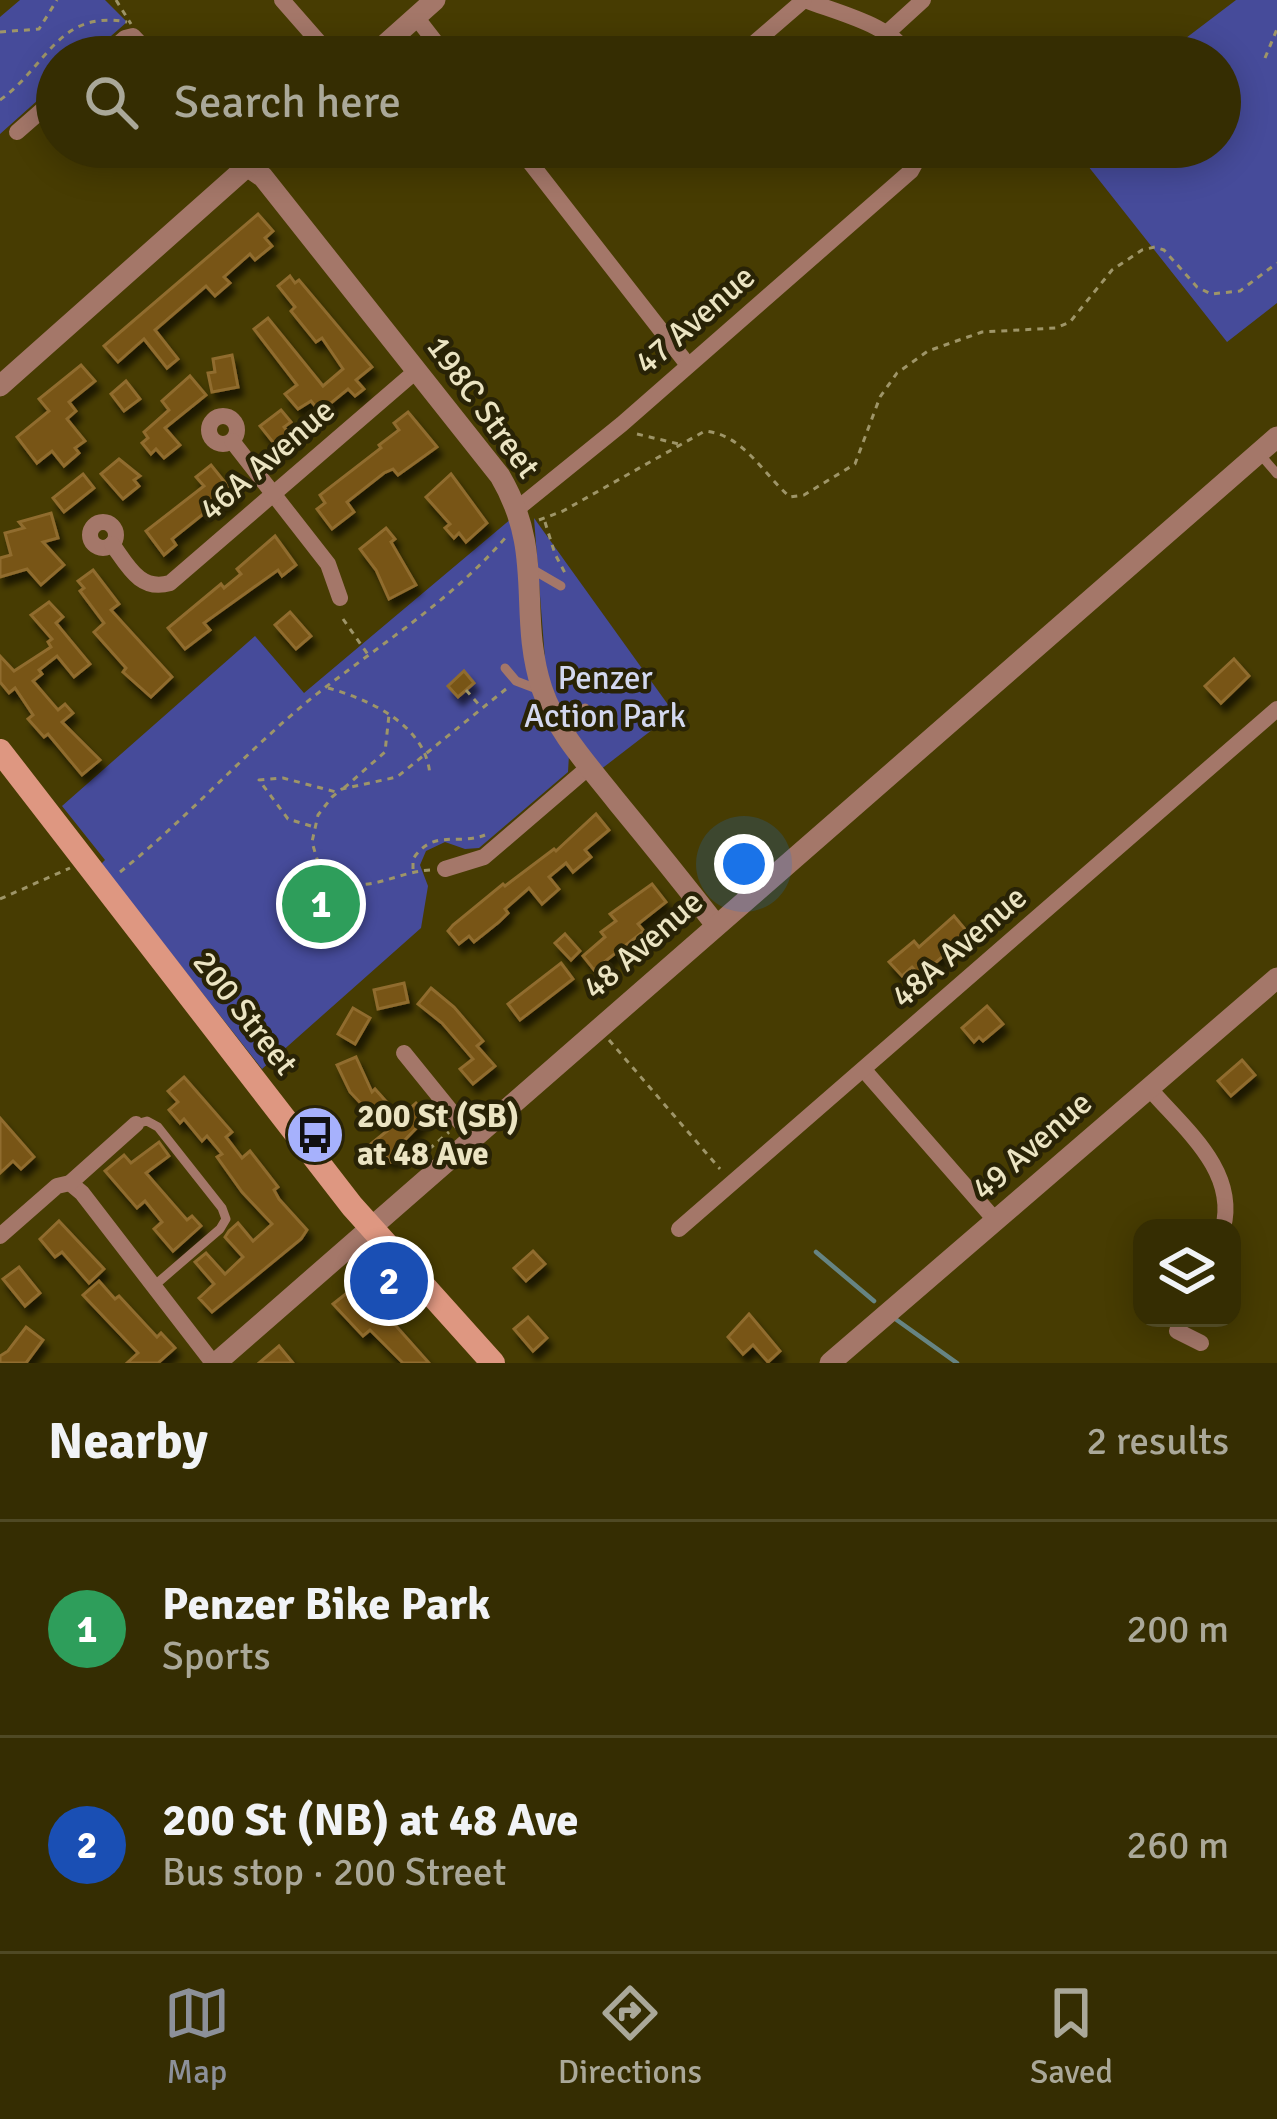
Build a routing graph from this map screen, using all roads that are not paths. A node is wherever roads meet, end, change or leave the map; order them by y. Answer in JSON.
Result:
{"nodes":[{"id":1,"x":282,"y":0,"type":"edge"},
{"id":2,"x":435,"y":0,"type":"edge"},
{"id":3,"x":804,"y":0,"type":"edge"},
{"id":4,"x":923,"y":0,"type":"edge"},
{"id":5,"x":416,"y":17,"type":"junction"},
{"id":6,"x":888,"y":32,"type":"junction"},
{"id":7,"x":314,"y":36,"type":"edge"},
{"id":8,"x":394,"y":36,"type":"edge"},
{"id":9,"x":431,"y":36,"type":"edge"},
{"id":10,"x":762,"y":36,"type":"edge"},
{"id":11,"x":893,"y":36,"type":"edge"},
{"id":12,"x":36,"y":115,"type":"edge"},
{"id":13,"x":17,"y":132,"type":"dead end"},
{"id":14,"x":245,"y":168,"type":"edge"},
{"id":15,"x":250,"y":168,"type":"edge"},
{"id":16,"x":534,"y":168,"type":"edge"},
{"id":17,"x":912,"y":168,"type":"edge"},
{"id":18,"x":688,"y":365,"type":"junction"},
{"id":19,"x":416,"y":371,"type":"junction"},
{"id":20,"x":0,"y":386,"type":"edge"},
{"id":21,"x":1277,"y":437,"type":"edge"},
{"id":22,"x":232,"y":441,"type":"dead end"},
{"id":23,"x":1258,"y":453,"type":"junction"},
{"id":24,"x":1277,"y":474,"type":"edge"},
{"id":25,"x":273,"y":495,"type":"junction"},
{"id":26,"x":521,"y":519,"type":"junction"},
{"id":27,"x":112,"y":544,"type":"dead end"},
{"id":28,"x":530,"y":568,"type":"junction"},
{"id":29,"x":565,"y":582,"type":"road end"},
{"id":30,"x":340,"y":598,"type":"dead end"},
{"id":31,"x":506,"y":668,"type":"dead end"},
{"id":32,"x":543,"y":689,"type":"junction"},
{"id":33,"x":585,"y":708,"type":"dead end"},
{"id":34,"x":1277,"y":709,"type":"edge"},
{"id":35,"x":567,"y":738,"type":"junction"},
{"id":36,"x":0,"y":752,"type":"edge"},
{"id":37,"x":589,"y":767,"type":"junction"},
{"id":38,"x":445,"y":869,"type":"dead end"},
{"id":39,"x":716,"y":925,"type":"junction"},
{"id":40,"x":1277,"y":978,"type":"edge"},
{"id":41,"x":404,"y":1052,"type":"dead end"},
{"id":42,"x":864,"y":1070,"type":"junction"},
{"id":43,"x":1149,"y":1088,"type":"junction"},
{"id":44,"x":136,"y":1124,"type":"joint"},
{"id":45,"x":461,"y":1134,"type":"junction"},
{"id":46,"x":70,"y":1183,"type":"junction"},
{"id":47,"x":1224,"y":1219,"type":"edge"},
{"id":48,"x":996,"y":1220,"type":"junction"},
{"id":49,"x":371,"y":1227,"type":"junction"},
{"id":50,"x":679,"y":1229,"type":"dead end"},
{"id":51,"x":0,"y":1236,"type":"edge"},
{"id":52,"x":154,"y":1285,"type":"junction"},
{"id":53,"x":1179,"y":1327,"type":"edge"},
{"id":54,"x":1201,"y":1342,"type":"dead end"},
{"id":55,"x":214,"y":1363,"type":"edge"},
{"id":56,"x":493,"y":1363,"type":"edge"},
{"id":57,"x":830,"y":1363,"type":"edge"}],
"edges":[{"from":1,"to":7,"type":"street"},
{"from":2,"to":5,"type":"street"},
{"from":3,"to":6,"type":"street"},
{"from":3,"to":10,"type":"street"},
{"from":4,"to":6,"type":"street"},
{"from":5,"to":8,"type":"street"},
{"from":5,"to":9,"type":"street"},
{"from":6,"to":11,"type":"street"},
{"from":12,"to":13,"type":"street"},
{"from":14,"to":20,"type":"street"},
{"from":15,"to":19,"type":"street","name":"198C Street"},
{"from":16,"to":18,"type":"street"},
{"from":17,"to":18,"type":"street","name":"47 Avenue"},
{"from":18,"to":26,"type":"street","name":"47 Avenue"},
{"from":19,"to":25,"type":"street","name":"46A Avenue"},
{"from":19,"to":26,"type":"street","name":"198C Street"},
{"from":21,"to":23,"type":"street","name":"48 Avenue"},
{"from":22,"to":25,"type":"street"},
{"from":23,"to":24,"type":"lane"},
{"from":23,"to":39,"type":"street","name":"48 Avenue"},
{"from":25,"to":27,"type":"street","name":"46A Avenue"},
{"from":25,"to":30,"type":"street"},
{"from":26,"to":28,"type":"street","name":"198C Street"},
{"from":28,"to":29,"type":"lane"},
{"from":28,"to":32,"type":"street","name":"198C Street"},
{"from":31,"to":32,"type":"lane"},
{"from":32,"to":35,"type":"street","name":"198C Street"},
{"from":33,"to":35,"type":"lane"},
{"from":34,"to":42,"type":"street","name":"48A Avenue"},
{"from":35,"to":37,"type":"street","name":"198C Street"},
{"from":36,"to":49,"type":"main road","name":"200 Street"},
{"from":37,"to":38,"type":"street"},
{"from":37,"to":39,"type":"street","name":"198C Street"},
{"from":39,"to":45,"type":"street","name":"48 Avenue"},
{"from":40,"to":43,"type":"street","name":"49 Avenue"},
{"from":41,"to":45,"type":"street"},
{"from":42,"to":48,"type":"street"},
{"from":42,"to":50,"type":"street","name":"48A Avenue"},
{"from":43,"to":47,"type":"street"},
{"from":43,"to":48,"type":"street","name":"49 Avenue"},
{"from":44,"to":46,"type":"street"},
{"from":44,"to":52,"type":"lane"},
{"from":45,"to":49,"type":"street","name":"48 Avenue"},
{"from":46,"to":51,"type":"street"},
{"from":46,"to":52,"type":"street"},
{"from":48,"to":57,"type":"street","name":"49 Avenue"},
{"from":49,"to":55,"type":"street","name":"48 Avenue"},
{"from":49,"to":56,"type":"main road","name":"200 Street"},
{"from":52,"to":55,"type":"street"},
{"from":53,"to":54,"type":"street"}]}
